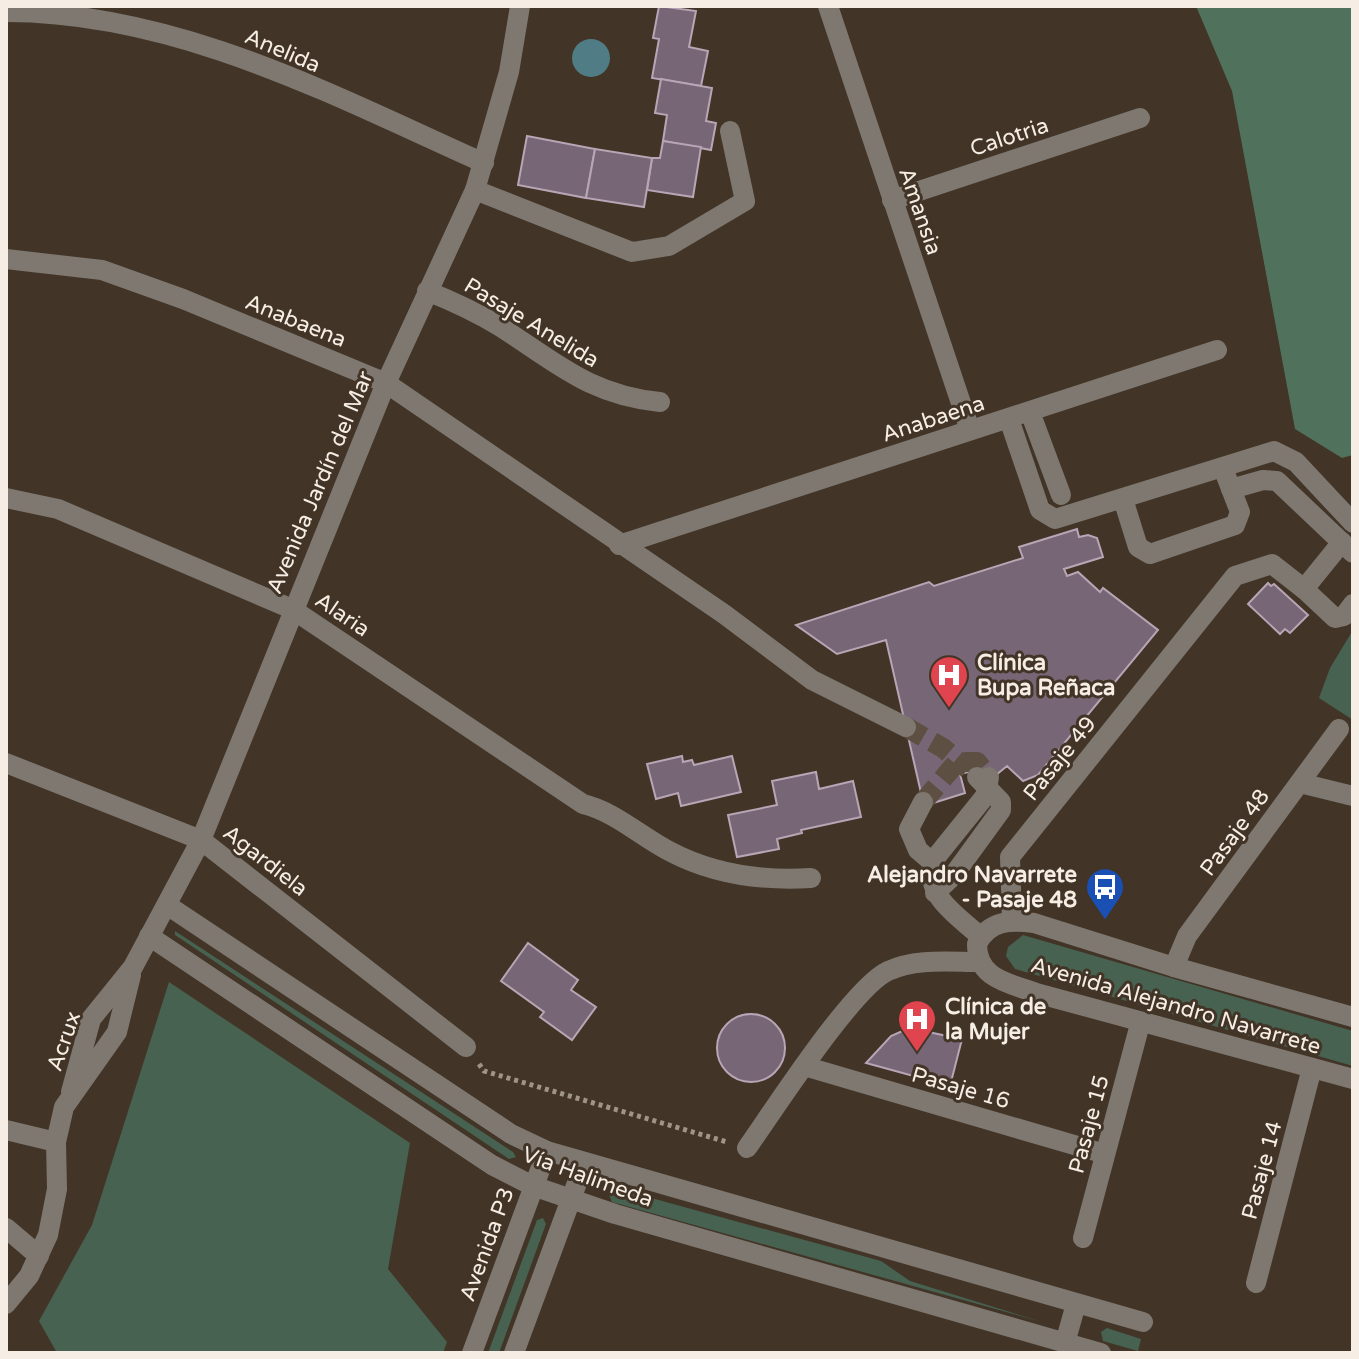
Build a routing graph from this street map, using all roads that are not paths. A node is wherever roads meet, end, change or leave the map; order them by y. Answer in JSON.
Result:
{"nodes":[{"id":1,"x":520,"y":6,"type":"edge"},
{"id":2,"x":828,"y":6,"type":"edge"},
{"id":3,"x":6,"y":12,"type":"edge"},
{"id":4,"x":1140,"y":118,"type":"dead end"},
{"id":5,"x":730,"y":131,"type":"dead end"},
{"id":6,"x":484,"y":163,"type":"junction"},
{"id":7,"x":475,"y":190,"type":"junction"},
{"id":8,"x":892,"y":200,"type":"junction"},
{"id":9,"x":6,"y":259,"type":"edge"},
{"id":10,"x":427,"y":291,"type":"junction"},
{"id":11,"x":1217,"y":350,"type":"dead end"},
{"id":12,"x":386,"y":383,"type":"junction"},
{"id":13,"x":660,"y":402,"type":"dead end"},
{"id":14,"x":1030,"y":412,"type":"junction"},
{"id":15,"x":1009,"y":419,"type":"junction"},
{"id":16,"x":970,"y":430,"type":"junction"},
{"id":17,"x":1223,"y":468,"type":"junction"},
{"id":18,"x":1231,"y":489,"type":"junction"},
{"id":19,"x":1061,"y":495,"type":"dead end"},
{"id":20,"x":6,"y":498,"type":"edge"},
{"id":21,"x":1123,"y":499,"type":"junction"},
{"id":22,"x":1353,"y":523,"type":"edge"},
{"id":23,"x":619,"y":545,"type":"junction"},
{"id":24,"x":1347,"y":547,"type":"edge"},
{"id":25,"x":1304,"y":589,"type":"junction"},
{"id":26,"x":1353,"y":604,"type":"edge"},
{"id":27,"x":292,"y":609,"type":"junction"},
{"id":28,"x":906,"y":727,"type":"tunnel mouth"},
{"id":29,"x":1339,"y":729,"type":"dead end"},
{"id":30,"x":6,"y":763,"type":"edge"},
{"id":31,"x":1300,"y":783,"type":"junction"},
{"id":32,"x":1353,"y":796,"type":"edge"},
{"id":33,"x":923,"y":802,"type":"tunnel mouth"},
{"id":34,"x":201,"y":840,"type":"junction"},
{"id":35,"x":932,"y":862,"type":"junction"},
{"id":36,"x":811,"y":878,"type":"dead end"},
{"id":37,"x":935,"y":893,"type":"junction"},
{"id":38,"x":167,"y":905,"type":"junction"},
{"id":39,"x":1012,"y":920,"type":"junction"},
{"id":40,"x":149,"y":936,"type":"junction"},
{"id":41,"x":981,"y":937,"type":"junction"},
{"id":42,"x":979,"y":962,"type":"junction"},
{"id":43,"x":133,"y":967,"type":"junction"},
{"id":44,"x":1174,"y":967,"type":"junction"},
{"id":45,"x":1353,"y":1017,"type":"edge"},
{"id":46,"x":1140,"y":1024,"type":"junction"},
{"id":47,"x":466,"y":1047,"type":"road end"},
{"id":48,"x":804,"y":1066,"type":"junction"},
{"id":49,"x":1312,"y":1068,"type":"junction"},
{"id":50,"x":1353,"y":1079,"type":"edge"},
{"id":51,"x":71,"y":1092,"type":"junction"},
{"id":52,"x":6,"y":1130,"type":"edge"},
{"id":53,"x":56,"y":1142,"type":"junction"},
{"id":54,"x":747,"y":1148,"type":"road end"},
{"id":55,"x":547,"y":1151,"type":"junction"},
{"id":56,"x":1105,"y":1154,"type":"junction"},
{"id":57,"x":584,"y":1164,"type":"junction"},
{"id":58,"x":533,"y":1186,"type":"junction"},
{"id":59,"x":571,"y":1200,"type":"junction"},
{"id":60,"x":6,"y":1228,"type":"edge"},
{"id":61,"x":1083,"y":1238,"type":"dead end"},
{"id":62,"x":39,"y":1256,"type":"junction"},
{"id":63,"x":1256,"y":1283,"type":"dead end"},
{"id":64,"x":6,"y":1304,"type":"edge"},
{"id":65,"x":1076,"y":1304,"type":"junction"},
{"id":66,"x":1143,"y":1322,"type":"dead end"},
{"id":67,"x":1065,"y":1343,"type":"junction"},
{"id":68,"x":1043,"y":1345,"type":"edge"},
{"id":69,"x":472,"y":1353,"type":"edge"},
{"id":70,"x":514,"y":1353,"type":"edge"},
{"id":71,"x":1101,"y":1353,"type":"edge"}],
"edges":[{"from":1,"to":6,"type":"street","name":"Avenida Jardín del Mar"},
{"from":2,"to":8,"type":"street","name":"Amansia"},
{"from":3,"to":6,"type":"street","name":"Anelida"},
{"from":4,"to":8,"type":"street","name":"Calotria"},
{"from":5,"to":7,"type":"street"},
{"from":6,"to":7,"type":"street","name":"Avenida Jardín del Mar"},
{"from":7,"to":10,"type":"street","name":"Avenida Jardín del Mar"},
{"from":8,"to":16,"type":"street","name":"Amansia"},
{"from":9,"to":12,"type":"street","name":"Anabaena"},
{"from":10,"to":12,"type":"street","name":"Avenida Jardín del Mar"},
{"from":10,"to":13,"type":"street","name":"Pasaje Anelida"},
{"from":11,"to":14,"type":"street","name":"Anabaena"},
{"from":12,"to":23,"type":"street","name":"Anabaena"},
{"from":12,"to":27,"type":"street","name":"Avenida Jardín del Mar"},
{"from":14,"to":15,"type":"street","name":"Anabaena"},
{"from":14,"to":19,"type":"street"},
{"from":15,"to":16,"type":"street","name":"Anabaena"},
{"from":15,"to":21,"type":"street"},
{"from":16,"to":23,"type":"street","name":"Anabaena"},
{"from":17,"to":18,"type":"street"},
{"from":17,"to":21,"type":"street"},
{"from":17,"to":22,"type":"street"},
{"from":18,"to":21,"type":"street"},
{"from":18,"to":24,"type":"street"},
{"from":20,"to":27,"type":"street","name":"Alaria"},
{"from":23,"to":28,"type":"street","name":"Anabaena"},
{"from":24,"to":25,"type":"street"},
{"from":25,"to":26,"type":"street"},
{"from":25,"to":39,"type":"street","name":"Pasaje 49"},
{"from":27,"to":34,"type":"street","name":"Avenida Jardín del Mar"},
{"from":27,"to":36,"type":"street","name":"Alaria"},
{"from":29,"to":31,"type":"street","name":"Pasaje 48"},
{"from":30,"to":34,"type":"street","name":"Agardiela"},
{"from":31,"to":32,"type":"street"},
{"from":31,"to":44,"type":"street","name":"Pasaje 48"},
{"from":33,"to":35,"type":"street"},
{"from":34,"to":38,"type":"street","name":"Avenida Jardín del Mar"},
{"from":34,"to":47,"type":"street","name":"Agardiela"},
{"from":35,"to":37,"type":"street"},
{"from":35,"to":37,"type":"street"},
{"from":37,"to":41,"type":"street"},
{"from":38,"to":40,"type":"street","name":"Avenida Jardín del Mar"},
{"from":38,"to":55,"type":"street","name":"Vía Halimeda"},
{"from":39,"to":41,"type":"street"},
{"from":39,"to":44,"type":"street","name":"Avenida Alejandro Navarrete"},
{"from":40,"to":43,"type":"street","name":"Avenida Jardín del Mar"},
{"from":40,"to":58,"type":"street","name":"Vía Halimeda"},
{"from":41,"to":42,"type":"street"},
{"from":42,"to":46,"type":"street","name":"Avenida Alejandro Navarrete"},
{"from":42,"to":48,"type":"street"},
{"from":43,"to":51,"type":"street","name":"Acrux"},
{"from":43,"to":51,"type":"street","name":"Acrux"},
{"from":44,"to":45,"type":"street","name":"Avenida Alejandro Navarrete"},
{"from":46,"to":49,"type":"street","name":"Avenida Alejandro Navarrete"},
{"from":46,"to":56,"type":"street","name":"Pasaje 15"},
{"from":48,"to":54,"type":"street"},
{"from":48,"to":56,"type":"street","name":"Pasaje 16"},
{"from":49,"to":50,"type":"street","name":"Avenida Alejandro Navarrete"},
{"from":49,"to":63,"type":"street","name":"Pasaje 14"},
{"from":51,"to":53,"type":"street","name":"Acrux"},
{"from":52,"to":53,"type":"street"},
{"from":53,"to":62,"type":"street","name":"Acrux"},
{"from":55,"to":57,"type":"street","name":"Vía Halimeda"},
{"from":55,"to":58,"type":"street","name":"Avenida P3"},
{"from":56,"to":61,"type":"street","name":"Pasaje 15"},
{"from":57,"to":59,"type":"street"},
{"from":57,"to":65,"type":"street","name":"Vía Halimeda"},
{"from":58,"to":59,"type":"street","name":"Vía Halimeda"},
{"from":58,"to":69,"type":"street","name":"Avenida P3"},
{"from":59,"to":68,"type":"street","name":"Vía Halimeda"},
{"from":59,"to":70,"type":"street"},
{"from":60,"to":62,"type":"street"},
{"from":62,"to":64,"type":"street","name":"Acrux"},
{"from":65,"to":66,"type":"street","name":"Vía Halimeda"},
{"from":65,"to":67,"type":"street"},
{"from":67,"to":68,"type":"street","name":"Vía Halimeda"},
{"from":67,"to":71,"type":"street","name":"Vía Halimeda"}]}
